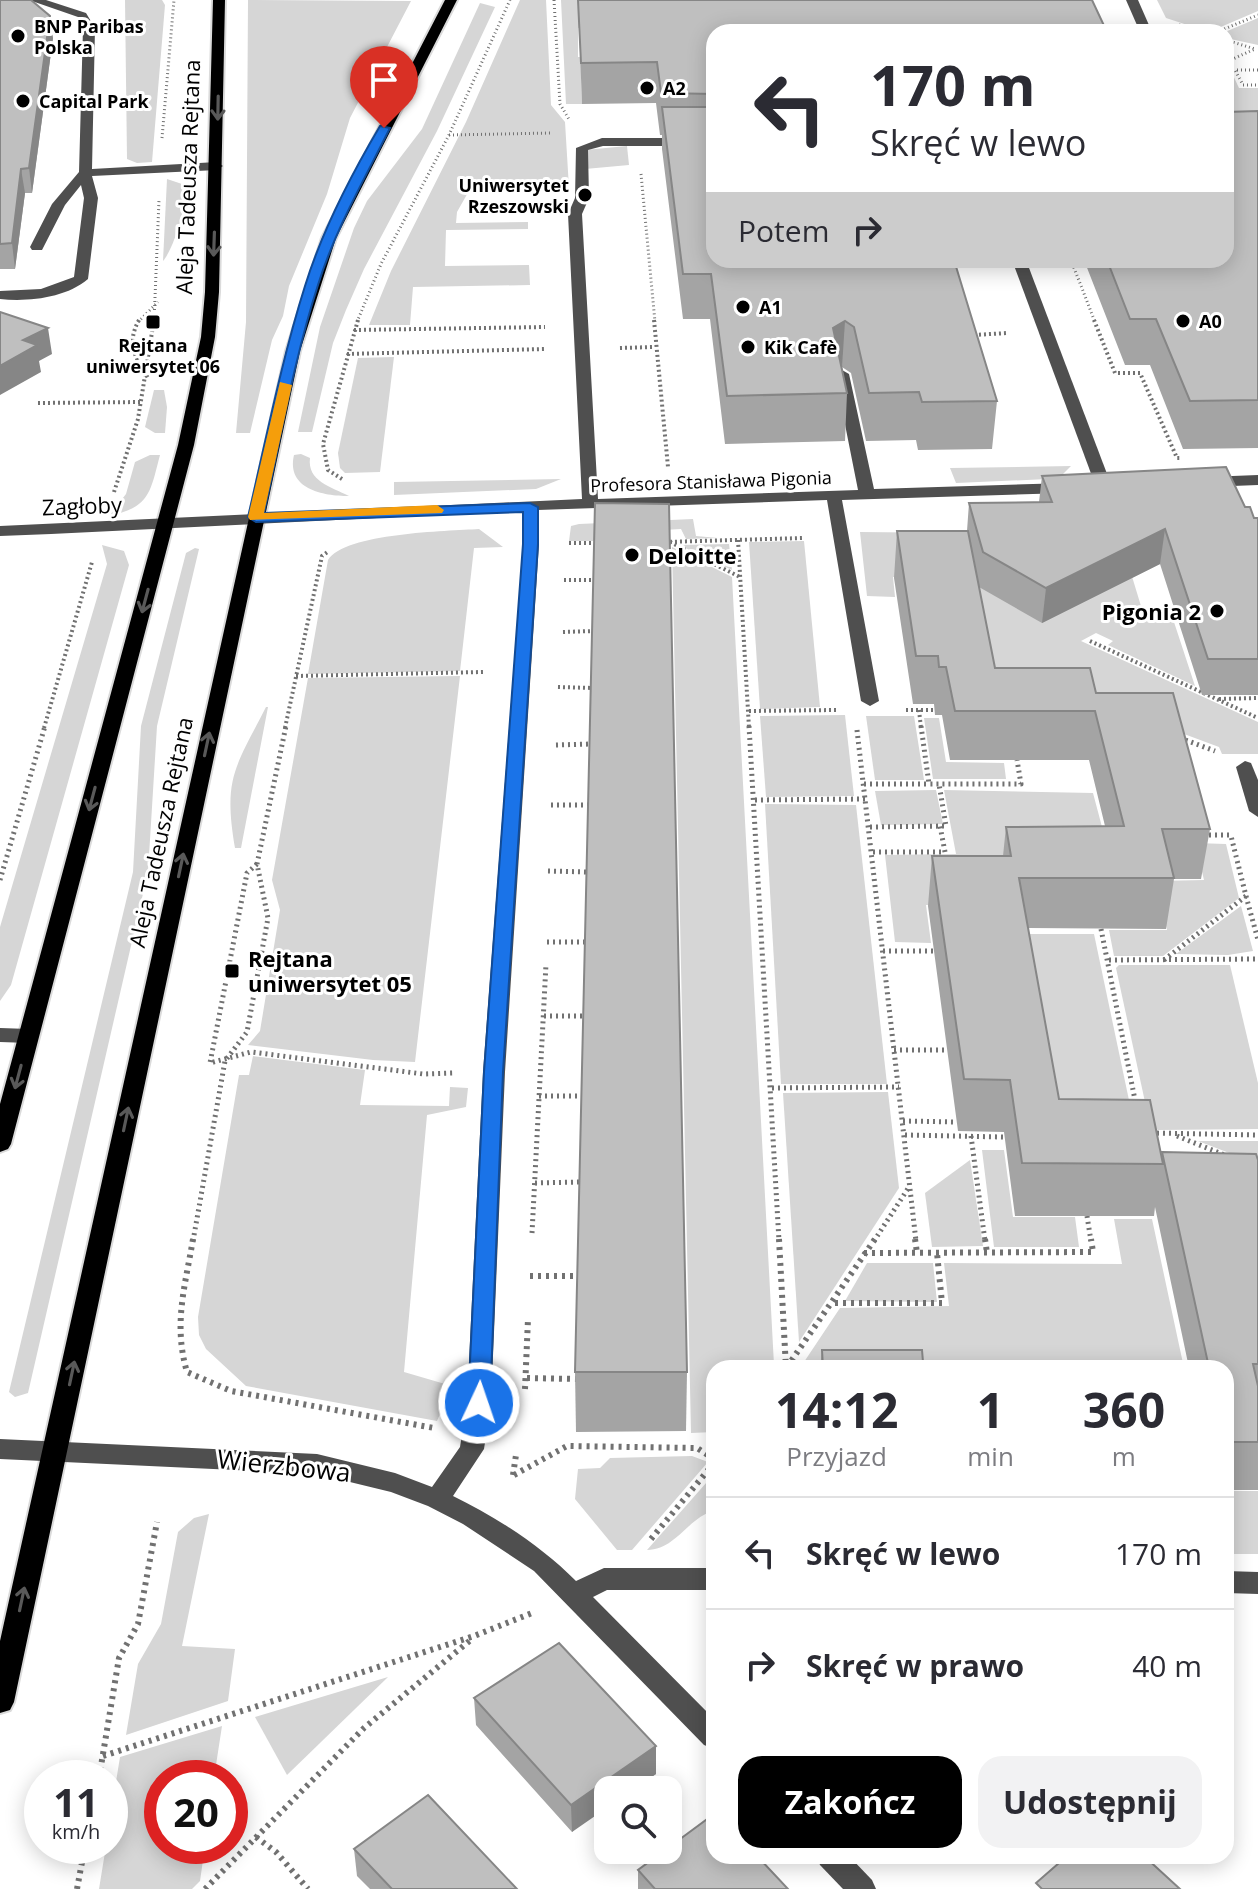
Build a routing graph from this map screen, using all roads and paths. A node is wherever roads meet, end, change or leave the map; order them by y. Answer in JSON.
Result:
{"nodes":[{"id":1,"x":35,"y":0,"type":"edge"},
{"id":2,"x":219,"y":0,"type":"edge"},
{"id":3,"x":451,"y":0,"type":"edge"},
{"id":4,"x":510,"y":0,"type":"edge"},
{"id":5,"x":554,"y":0,"type":"edge"},
{"id":6,"x":1132,"y":0,"type":"edge"},
{"id":7,"x":1258,"y":15,"type":"edge"},
{"id":8,"x":1142,"y":24,"type":"edge"},
{"id":9,"x":1234,"y":25,"type":"edge"},
{"id":10,"x":1234,"y":42,"type":"edge"},
{"id":11,"x":1257,"y":49,"type":"edge"},
{"id":12,"x":1234,"y":59,"type":"edge"},
{"id":13,"x":1235,"y":70,"type":"joint"},
{"id":14,"x":1258,"y":70,"type":"edge"},
{"id":15,"x":1258,"y":85,"type":"edge"},
{"id":16,"x":449,"y":135,"type":"junction"},
{"id":17,"x":581,"y":139,"type":"junction"},
{"id":18,"x":637,"y":142,"type":"junction"},
{"id":19,"x":706,"y":142,"type":"edge"},
{"id":20,"x":217,"y":166,"type":"junction"},
{"id":21,"x":85,"y":173,"type":"junction"},
{"id":22,"x":37,"y":247,"type":"dead end"},
{"id":23,"x":1022,"y":268,"type":"edge"},
{"id":24,"x":1074,"y":268,"type":"edge"},
{"id":25,"x":1076,"y":274,"type":"junction"},
{"id":26,"x":1088,"y":274,"type":"dead end"},
{"id":27,"x":0,"y":295,"type":"edge"},
{"id":28,"x":354,"y":330,"type":"junction"},
{"id":29,"x":1005,"y":333,"type":"dead end"},
{"id":30,"x":960,"y":336,"type":"edge"},
{"id":31,"x":654,"y":347,"type":"junction"},
{"id":32,"x":581,"y":348,"type":"junction"},
{"id":33,"x":554,"y":349,"type":"junction"},
{"id":34,"x":347,"y":354,"type":"junction"},
{"id":35,"x":841,"y":374,"type":"edge"},
{"id":36,"x":149,"y":379,"type":"junction"},
{"id":37,"x":143,"y":402,"type":"junction"},
{"id":38,"x":38,"y":403,"type":"dead end"},
{"id":39,"x":1190,"y":458,"type":"dead end"},
{"id":40,"x":669,"y":473,"type":"dead end"},
{"id":41,"x":357,"y":479,"type":"dead end"},
{"id":42,"x":1258,"y":480,"type":"edge"},
{"id":43,"x":1197,"y":483,"type":"edge"},
{"id":44,"x":113,"y":495,"type":"dead end"},
{"id":45,"x":867,"y":496,"type":"junction"},
{"id":46,"x":834,"y":497,"type":"junction"},
{"id":47,"x":590,"y":505,"type":"junction"},
{"id":48,"x":530,"y":507,"type":"junction"},
{"id":49,"x":256,"y":517,"type":"junction"},
{"id":50,"x":165,"y":525,"type":"junction"},
{"id":51,"x":0,"y":531,"type":"edge"},
{"id":52,"x":738,"y":540,"type":"dead end"},
{"id":53,"x":669,"y":542,"type":"edge"},
{"id":54,"x":342,"y":544,"type":"dead end"},
{"id":55,"x":90,"y":551,"type":"dead end"},
{"id":56,"x":741,"y":578,"type":"junction"},
{"id":57,"x":561,"y":580,"type":"dead end"},
{"id":58,"x":595,"y":580,"type":"edge"},
{"id":59,"x":594,"y":631,"type":"edge"},
{"id":60,"x":559,"y":632,"type":"dead end"},
{"id":61,"x":1090,"y":641,"type":"dead end"},
{"id":62,"x":522,"y":672,"type":"junction"},
{"id":63,"x":296,"y":676,"type":"junction"},
{"id":64,"x":557,"y":687,"type":"dead end"},
{"id":65,"x":593,"y":688,"type":"edge"},
{"id":66,"x":1258,"y":698,"type":"edge"},
{"id":67,"x":1216,"y":699,"type":"junction"},
{"id":68,"x":870,"y":701,"type":"joint"},
{"id":69,"x":919,"y":710,"type":"dead end"},
{"id":70,"x":1258,"y":718,"type":"edge"},
{"id":71,"x":1179,"y":737,"type":"edge"},
{"id":72,"x":591,"y":744,"type":"edge"},
{"id":73,"x":554,"y":745,"type":"dead end"},
{"id":74,"x":1208,"y":748,"type":"junction"},
{"id":75,"x":1017,"y":760,"type":"edge"},
{"id":76,"x":1212,"y":760,"type":"dead end"},
{"id":77,"x":1245,"y":767,"type":"joint"},
{"id":78,"x":864,"y":784,"type":"junction"},
{"id":79,"x":929,"y":784,"type":"junction"},
{"id":80,"x":939,"y":784,"type":"junction"},
{"id":81,"x":866,"y":799,"type":"junction"},
{"id":82,"x":755,"y":800,"type":"junction"},
{"id":83,"x":551,"y":805,"type":"dead end"},
{"id":84,"x":590,"y":805,"type":"edge"},
{"id":85,"x":1258,"y":811,"type":"edge"},
{"id":86,"x":1228,"y":822,"type":"dead end"},
{"id":87,"x":940,"y":826,"type":"junction"},
{"id":88,"x":869,"y":827,"type":"junction"},
{"id":89,"x":1190,"y":835,"type":"edge"},
{"id":90,"x":1231,"y":835,"type":"junction"},
{"id":91,"x":872,"y":852,"type":"junction"},
{"id":92,"x":257,"y":864,"type":"junction"},
{"id":93,"x":548,"y":871,"type":"dead end"},
{"id":94,"x":588,"y":872,"type":"edge"},
{"id":95,"x":0,"y":880,"type":"edge"},
{"id":96,"x":1246,"y":896,"type":"junction"},
{"id":97,"x":1101,"y":929,"type":"edge"},
{"id":98,"x":1258,"y":940,"type":"edge"},
{"id":99,"x":547,"y":942,"type":"dead end"},
{"id":100,"x":587,"y":942,"type":"edge"},
{"id":101,"x":883,"y":951,"type":"junction"},
{"id":102,"x":934,"y":951,"type":"dead end"},
{"id":103,"x":1258,"y":959,"type":"edge"},
{"id":104,"x":1109,"y":960,"type":"junction"},
{"id":105,"x":1164,"y":960,"type":"junction"},
{"id":106,"x":544,"y":1016,"type":"dead end"},
{"id":107,"x":585,"y":1016,"type":"edge"},
{"id":108,"x":0,"y":1035,"type":"edge"},
{"id":109,"x":29,"y":1036,"type":"junction"},
{"id":110,"x":894,"y":1050,"type":"junction"},
{"id":111,"x":947,"y":1050,"type":"dead end"},
{"id":112,"x":225,"y":1061,"type":"junction"},
{"id":113,"x":494,"y":1072,"type":"junction"},
{"id":114,"x":899,"y":1087,"type":"junction"},
{"id":115,"x":772,"y":1088,"type":"junction"},
{"id":116,"x":539,"y":1096,"type":"dead end"},
{"id":117,"x":583,"y":1096,"type":"edge"},
{"id":118,"x":1139,"y":1119,"type":"edge"},
{"id":119,"x":903,"y":1121,"type":"junction"},
{"id":120,"x":957,"y":1122,"type":"dead end"},
{"id":121,"x":1141,"y":1133,"type":"edge"},
{"id":122,"x":1172,"y":1134,"type":"junction"},
{"id":123,"x":905,"y":1135,"type":"junction"},
{"id":124,"x":1258,"y":1135,"type":"edge"},
{"id":125,"x":971,"y":1136,"type":"junction"},
{"id":126,"x":1003,"y":1137,"type":"dead end"},
{"id":127,"x":0,"y":1144,"type":"edge"},
{"id":128,"x":1229,"y":1156,"type":"edge"},
{"id":129,"x":581,"y":1182,"type":"edge"},
{"id":130,"x":535,"y":1183,"type":"dead end"},
{"id":131,"x":910,"y":1186,"type":"junction"},
{"id":132,"x":1087,"y":1216,"type":"edge"},
{"id":133,"x":864,"y":1253,"type":"junction"},
{"id":134,"x":917,"y":1253,"type":"junction"},
{"id":135,"x":937,"y":1253,"type":"junction"},
{"id":136,"x":987,"y":1253,"type":"junction"},
{"id":137,"x":530,"y":1276,"type":"dead end"},
{"id":138,"x":579,"y":1276,"type":"edge"},
{"id":139,"x":834,"y":1303,"type":"junction"},
{"id":140,"x":786,"y":1360,"type":"edge"},
{"id":141,"x":792,"y":1360,"type":"edge"},
{"id":142,"x":527,"y":1378,"type":"dead end"},
{"id":143,"x":577,"y":1379,"type":"edge"},
{"id":144,"x":0,"y":1449,"type":"edge"},
{"id":145,"x":472,"y":1449,"type":"junction"},
{"id":146,"x":56,"y":1450,"type":"junction"},
{"id":147,"x":706,"y":1455,"type":"edge"},
{"id":148,"x":706,"y":1471,"type":"edge"},
{"id":149,"x":437,"y":1499,"type":"junction"},
{"id":150,"x":157,"y":1522,"type":"dead end"},
{"id":151,"x":642,"y":1550,"type":"dead end"},
{"id":152,"x":706,"y":1579,"type":"edge"},
{"id":153,"x":1234,"y":1582,"type":"edge"},
{"id":154,"x":1258,"y":1583,"type":"edge"},
{"id":155,"x":575,"y":1594,"type":"junction"},
{"id":156,"x":532,"y":1613,"type":"dead end"},
{"id":157,"x":474,"y":1636,"type":"junction"},
{"id":158,"x":0,"y":1702,"type":"edge"},
{"id":159,"x":706,"y":1729,"type":"edge"},
{"id":160,"x":103,"y":1756,"type":"junction"},
{"id":161,"x":102,"y":1760,"type":"edge"},
{"id":162,"x":256,"y":1837,"type":"junction"},
{"id":163,"x":82,"y":1864,"type":"edge"},
{"id":164,"x":838,"y":1864,"type":"edge"},
{"id":165,"x":77,"y":1889,"type":"edge"},
{"id":166,"x":205,"y":1889,"type":"edge"},
{"id":167,"x":308,"y":1889,"type":"edge"},
{"id":168,"x":862,"y":1889,"type":"edge"}],
"edges":[{"from":1,"to":21,"type":"street"},
{"from":2,"to":20,"type":"main road","name":"Aleja Tadeusza Rejtana","one_way":true},
{"from":3,"to":49,"type":"main road","name":"Aleja Tadeusza Rejtana"},
{"from":4,"to":16,"type":"path"},
{"from":5,"to":17,"type":"path"},
{"from":6,"to":8,"type":"street"},
{"from":7,"to":9,"type":"path"},
{"from":10,"to":11,"type":"path"},
{"from":11,"to":12,"type":"path"},
{"from":13,"to":14,"type":"path"},
{"from":13,"to":15,"type":"path"},
{"from":16,"to":17,"type":"path"},
{"from":16,"to":28,"type":"path"},
{"from":17,"to":18,"type":"street"},
{"from":17,"to":32,"type":"street"},
{"from":18,"to":19,"type":"street"},
{"from":18,"to":31,"type":"path"},
{"from":20,"to":21,"type":"street"},
{"from":20,"to":50,"type":"main road","name":"Aleja Tadeusza Rejtana","one_way":true},
{"from":21,"to":22,"type":"street"},
{"from":21,"to":27,"type":"street"},
{"from":23,"to":45,"type":"street","name":"Profesora Stanisława Pigonia"},
{"from":24,"to":25,"type":"path"},
{"from":25,"to":26,"type":"path"},
{"from":25,"to":39,"type":"path"},
{"from":28,"to":33,"type":"path"},
{"from":28,"to":34,"type":"path"},
{"from":29,"to":30,"type":"path"},
{"from":31,"to":32,"type":"path"},
{"from":31,"to":40,"type":"path"},
{"from":32,"to":33,"type":"path"},
{"from":32,"to":47,"type":"street"},
{"from":33,"to":34,"type":"path"},
{"from":34,"to":41,"type":"path"},
{"from":35,"to":45,"type":"street"},
{"from":36,"to":36,"type":"path"},
{"from":36,"to":37,"type":"path"},
{"from":37,"to":38,"type":"path"},
{"from":37,"to":44,"type":"path"},
{"from":42,"to":43,"type":"street"},
{"from":45,"to":46,"type":"street","name":"Profesora Stanisława Pigonia"},
{"from":46,"to":47,"type":"street","name":"Profesora Stanisława Pigonia"},
{"from":46,"to":68,"type":"street"},
{"from":47,"to":48,"type":"street","name":"Profesora Stanisława Pigonia"},
{"from":48,"to":49,"type":"street","name":"Profesora Stanisława Pigonia"},
{"from":48,"to":62,"type":"street"},
{"from":49,"to":50,"type":"street","name":"Profesora Stanisława Pigonia"},
{"from":146,"to":49,"type":"main road","name":"Aleja Tadeusza Rejtana","one_way":true},
{"from":50,"to":51,"type":"street","name":"Zagłoby"},
{"from":50,"to":109,"type":"main road","name":"Aleja Tadeusza Rejtana","one_way":true},
{"from":52,"to":56,"type":"path"},
{"from":53,"to":56,"type":"path"},
{"from":54,"to":63,"type":"path"},
{"from":55,"to":95,"type":"path"},
{"from":56,"to":82,"type":"path"},
{"from":57,"to":58,"type":"path"},
{"from":59,"to":60,"type":"path"},
{"from":61,"to":67,"type":"path"},
{"from":62,"to":63,"type":"path"},
{"from":62,"to":113,"type":"street"},
{"from":63,"to":92,"type":"path"},
{"from":64,"to":65,"type":"path"},
{"from":66,"to":67,"type":"path"},
{"from":67,"to":70,"type":"path"},
{"from":68,"to":78,"type":"path"},
{"from":69,"to":79,"type":"path"},
{"from":71,"to":74,"type":"path"},
{"from":72,"to":73,"type":"path"},
{"from":74,"to":76,"type":"path"},
{"from":74,"to":77,"type":"path"},
{"from":75,"to":80,"type":"path"},
{"from":77,"to":85,"type":"street"},
{"from":78,"to":79,"type":"path"},
{"from":78,"to":81,"type":"path"},
{"from":79,"to":80,"type":"path"},
{"from":80,"to":87,"type":"path"},
{"from":81,"to":82,"type":"path"},
{"from":81,"to":88,"type":"path"},
{"from":82,"to":115,"type":"path"},
{"from":83,"to":84,"type":"path"},
{"from":86,"to":90,"type":"path"},
{"from":87,"to":88,"type":"path"},
{"from":87,"to":91,"type":"path"},
{"from":88,"to":91,"type":"path"},
{"from":89,"to":90,"type":"path"},
{"from":90,"to":96,"type":"path"},
{"from":91,"to":101,"type":"path"},
{"from":92,"to":112,"type":"path"},
{"from":92,"to":112,"type":"path"},
{"from":93,"to":94,"type":"path"},
{"from":96,"to":98,"type":"path"},
{"from":96,"to":105,"type":"path"},
{"from":97,"to":104,"type":"path"},
{"from":99,"to":100,"type":"path"},
{"from":101,"to":102,"type":"path"},
{"from":101,"to":110,"type":"path"},
{"from":103,"to":105,"type":"path"},
{"from":104,"to":105,"type":"path"},
{"from":104,"to":118,"type":"path"},
{"from":106,"to":107,"type":"path"},
{"from":108,"to":109,"type":"street"},
{"from":109,"to":127,"type":"main road","name":"Aleja Tadeusza Rejtana","one_way":true},
{"from":110,"to":111,"type":"path"},
{"from":110,"to":114,"type":"path"},
{"from":112,"to":113,"type":"path"},
{"from":112,"to":145,"type":"path"},
{"from":113,"to":145,"type":"street"},
{"from":114,"to":115,"type":"path"},
{"from":114,"to":119,"type":"path"},
{"from":115,"to":140,"type":"path"},
{"from":116,"to":117,"type":"path"},
{"from":119,"to":120,"type":"path"},
{"from":119,"to":123,"type":"path"},
{"from":121,"to":122,"type":"path"},
{"from":122,"to":124,"type":"path"},
{"from":122,"to":128,"type":"path"},
{"from":123,"to":125,"type":"path"},
{"from":123,"to":131,"type":"path"},
{"from":125,"to":126,"type":"path"},
{"from":125,"to":136,"type":"path"},
{"from":129,"to":130,"type":"path"},
{"from":131,"to":133,"type":"path"},
{"from":131,"to":134,"type":"path"},
{"from":132,"to":136,"type":"path"},
{"from":133,"to":134,"type":"path"},
{"from":133,"to":139,"type":"path"},
{"from":134,"to":135,"type":"path"},
{"from":135,"to":136,"type":"path"},
{"from":135,"to":139,"type":"path"},
{"from":137,"to":138,"type":"path"},
{"from":139,"to":141,"type":"path"},
{"from":142,"to":143,"type":"path"},
{"from":144,"to":146,"type":"street","name":"Wierzbowa"},
{"from":145,"to":147,"type":"path"},
{"from":145,"to":149,"type":"street"},
{"from":146,"to":149,"type":"street","name":"Wierzbowa"},
{"from":158,"to":146,"type":"main road","name":"Aleja Tadeusza Rejtana","one_way":true},
{"from":148,"to":151,"type":"path"},
{"from":149,"to":155,"type":"street","name":"Wierzbowa"},
{"from":150,"to":160,"type":"path"},
{"from":152,"to":155,"type":"street"},
{"from":153,"to":154,"type":"street"},
{"from":155,"to":159,"type":"street","name":"Wierzbowa"},
{"from":156,"to":157,"type":"path"},
{"from":157,"to":160,"type":"path"},
{"from":157,"to":162,"type":"path"},
{"from":160,"to":161,"type":"path"},
{"from":162,"to":166,"type":"path"},
{"from":162,"to":167,"type":"path"},
{"from":163,"to":165,"type":"path"},
{"from":164,"to":168,"type":"street"}]}
